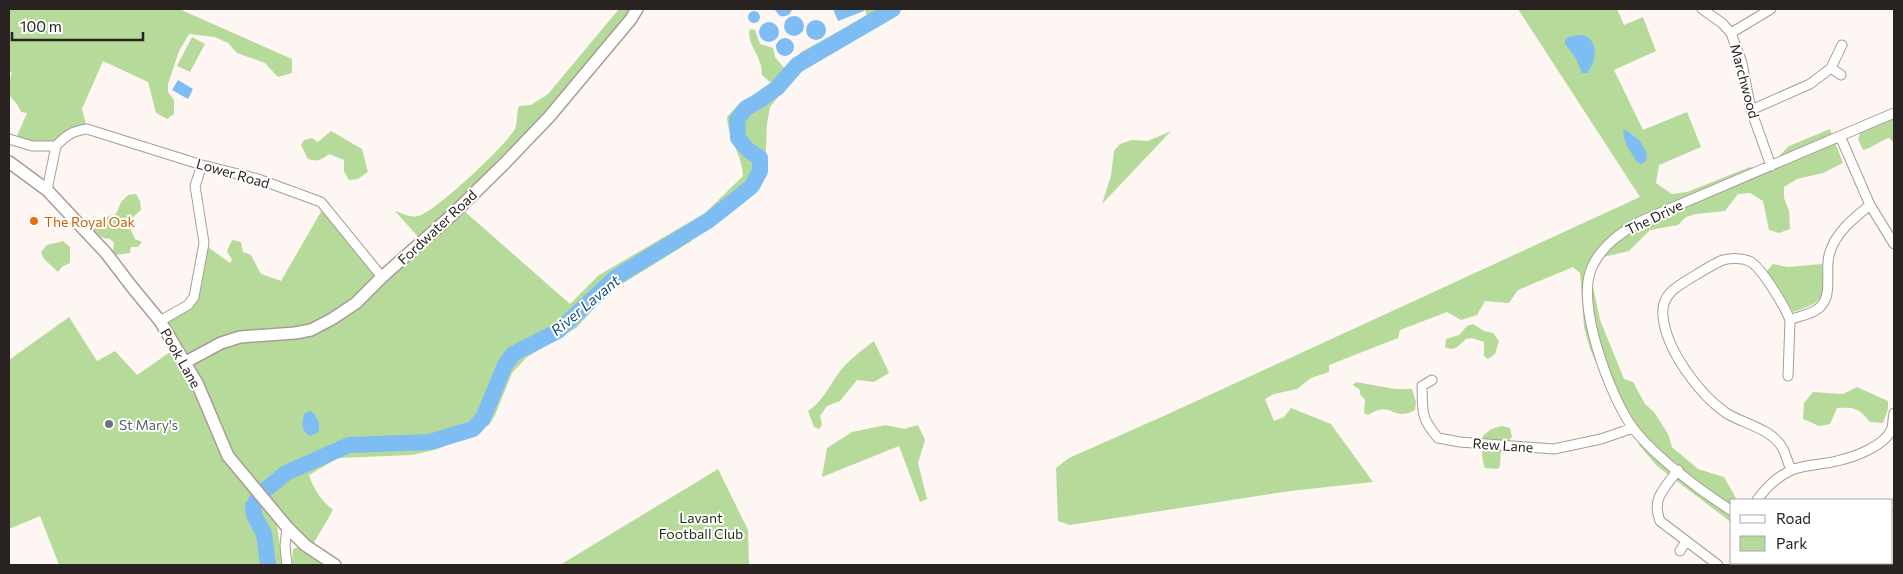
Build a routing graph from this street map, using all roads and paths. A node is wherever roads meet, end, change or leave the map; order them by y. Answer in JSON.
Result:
{"nodes":[{"id":1,"x":637,"y":9,"type":"edge"},
{"id":2,"x":1702,"y":9,"type":"edge"},
{"id":3,"x":1771,"y":9,"type":"edge"},
{"id":4,"x":1732,"y":34,"type":"junction"},
{"id":5,"x":1842,"y":45,"type":"dead end"},
{"id":6,"x":1831,"y":68,"type":"junction"},
{"id":7,"x":1840,"y":75,"type":"dead end"},
{"id":8,"x":1751,"y":110,"type":"junction"},
{"id":9,"x":1894,"y":113,"type":"edge"},
{"id":10,"x":1840,"y":136,"type":"junction"},
{"id":11,"x":9,"y":138,"type":"edge"},
{"id":12,"x":56,"y":146,"type":"junction"},
{"id":13,"x":9,"y":162,"type":"edge"},
{"id":14,"x":202,"y":165,"type":"junction"},
{"id":15,"x":1770,"y":166,"type":"junction"},
{"id":16,"x":47,"y":190,"type":"junction"},
{"id":17,"x":1870,"y":205,"type":"junction"},
{"id":18,"x":1894,"y":244,"type":"edge"},
{"id":19,"x":382,"y":277,"type":"junction"},
{"id":20,"x":1790,"y":320,"type":"junction"},
{"id":21,"x":160,"y":321,"type":"junction"},
{"id":22,"x":184,"y":363,"type":"junction"},
{"id":23,"x":1788,"y":376,"type":"dead end"},
{"id":24,"x":1432,"y":380,"type":"dead end"},
{"id":25,"x":1894,"y":413,"type":"edge"},
{"id":26,"x":1633,"y":428,"type":"junction"},
{"id":27,"x":1678,"y":470,"type":"junction"},
{"id":28,"x":1791,"y":470,"type":"junction"},
{"id":29,"x":1758,"y":499,"type":"edge"},
{"id":30,"x":1730,"y":509,"type":"edge"},
{"id":31,"x":287,"y":527,"type":"junction"},
{"id":32,"x":1686,"y":541,"type":"junction"},
{"id":33,"x":1680,"y":551,"type":"dead end"},
{"id":34,"x":287,"y":565,"type":"edge"},
{"id":35,"x":335,"y":565,"type":"edge"},
{"id":36,"x":1718,"y":565,"type":"edge"}],
"edges":[{"from":1,"to":19,"type":"street","name":"Fordwater Road"},
{"from":2,"to":4,"type":"street","name":"Marchwood"},
{"from":3,"to":4,"type":"street"},
{"from":4,"to":8,"type":"street","name":"Marchwood"},
{"from":5,"to":6,"type":"street"},
{"from":6,"to":7,"type":"street"},
{"from":6,"to":8,"type":"street"},
{"from":8,"to":15,"type":"street","name":"Marchwood"},
{"from":9,"to":10,"type":"street","name":"The Drive"},
{"from":10,"to":15,"type":"street","name":"The Drive"},
{"from":10,"to":17,"type":"street"},
{"from":11,"to":12,"type":"street"},
{"from":12,"to":14,"type":"street","name":"Lower Road"},
{"from":12,"to":16,"type":"street"},
{"from":13,"to":16,"type":"street","name":"Pook Lane"},
{"from":14,"to":19,"type":"street","name":"Lower Road"},
{"from":14,"to":21,"type":"street"},
{"from":15,"to":26,"type":"street","name":"The Drive"},
{"from":16,"to":21,"type":"street","name":"Pook Lane"},
{"from":17,"to":18,"type":"street"},
{"from":17,"to":20,"type":"street"},
{"from":19,"to":22,"type":"street","name":"Fordwater Road"},
{"from":20,"to":23,"type":"street"},
{"from":20,"to":28,"type":"street"},
{"from":21,"to":22,"type":"street","name":"Pook Lane"},
{"from":22,"to":31,"type":"street","name":"Pook Lane"},
{"from":24,"to":26,"type":"street","name":"Rew Lane"},
{"from":25,"to":28,"type":"street"},
{"from":26,"to":27,"type":"street","name":"The Drive"},
{"from":27,"to":30,"type":"street","name":"The Drive"},
{"from":27,"to":32,"type":"street"},
{"from":28,"to":29,"type":"street"},
{"from":31,"to":34,"type":"street"},
{"from":31,"to":35,"type":"street","name":"Pook Lane"},
{"from":32,"to":33,"type":"street"},
{"from":32,"to":36,"type":"street"}]}
